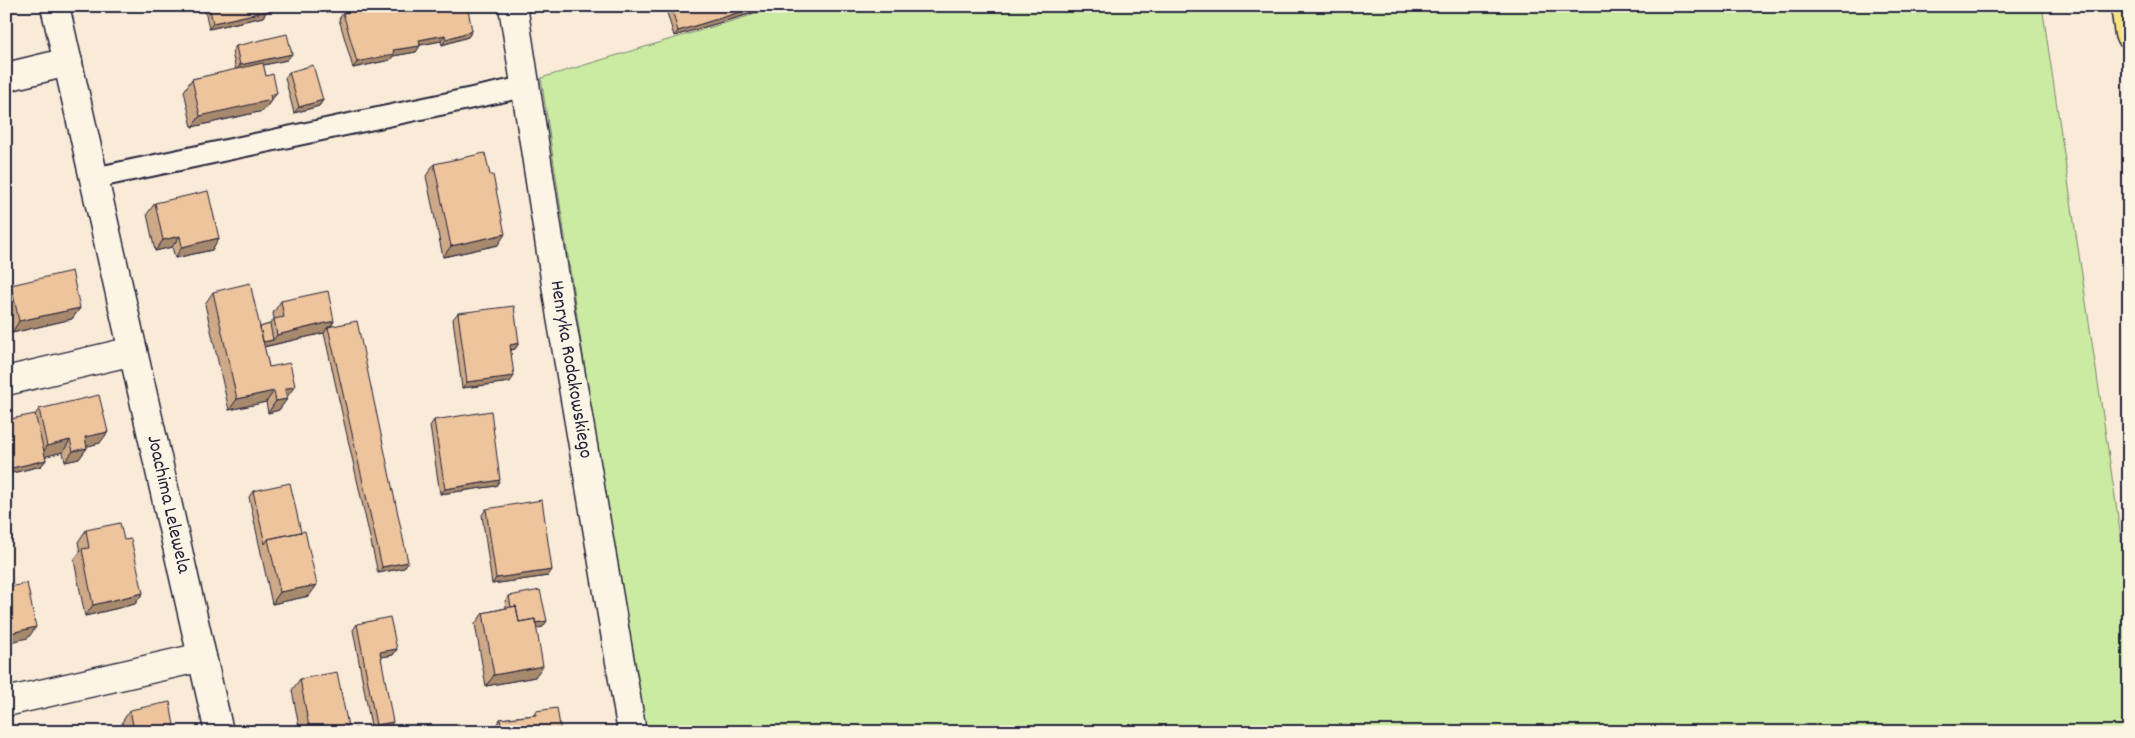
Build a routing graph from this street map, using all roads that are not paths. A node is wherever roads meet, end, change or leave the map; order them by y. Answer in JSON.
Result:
{"nodes":[{"id":1,"x":55,"y":6,"type":"edge"},
{"id":2,"x":513,"y":6,"type":"edge"},
{"id":3,"x":2124,"y":6,"type":"edge"},
{"id":4,"x":2129,"y":34,"type":"edge"},
{"id":5,"x":68,"y":62,"type":"junction"},
{"id":6,"x":6,"y":76,"type":"edge"},
{"id":7,"x":524,"y":87,"type":"junction"},
{"id":8,"x":94,"y":178,"type":"junction"},
{"id":9,"x":133,"y":351,"type":"junction"},
{"id":10,"x":6,"y":381,"type":"edge"},
{"id":11,"x":202,"y":657,"type":"junction"},
{"id":12,"x":6,"y":702,"type":"edge"},
{"id":13,"x":219,"y":732,"type":"edge"},
{"id":14,"x":632,"y":732,"type":"edge"}],
"edges":[{"from":1,"to":5,"type":"street","name":"Joachima Lelewela"},
{"from":2,"to":7,"type":"street","name":"Henryka Rodakowskiego"},
{"from":3,"to":4,"type":"highway"},
{"from":5,"to":6,"type":"street"},
{"from":5,"to":8,"type":"street","name":"Joachima Lelewela"},
{"from":7,"to":8,"type":"lane"},
{"from":7,"to":14,"type":"street","name":"Henryka Rodakowskiego"},
{"from":8,"to":9,"type":"street","name":"Joachima Lelewela"},
{"from":9,"to":10,"type":"street"},
{"from":9,"to":11,"type":"street","name":"Joachima Lelewela"},
{"from":11,"to":12,"type":"street"},
{"from":11,"to":13,"type":"street","name":"Joachima Lelewela"}]}
